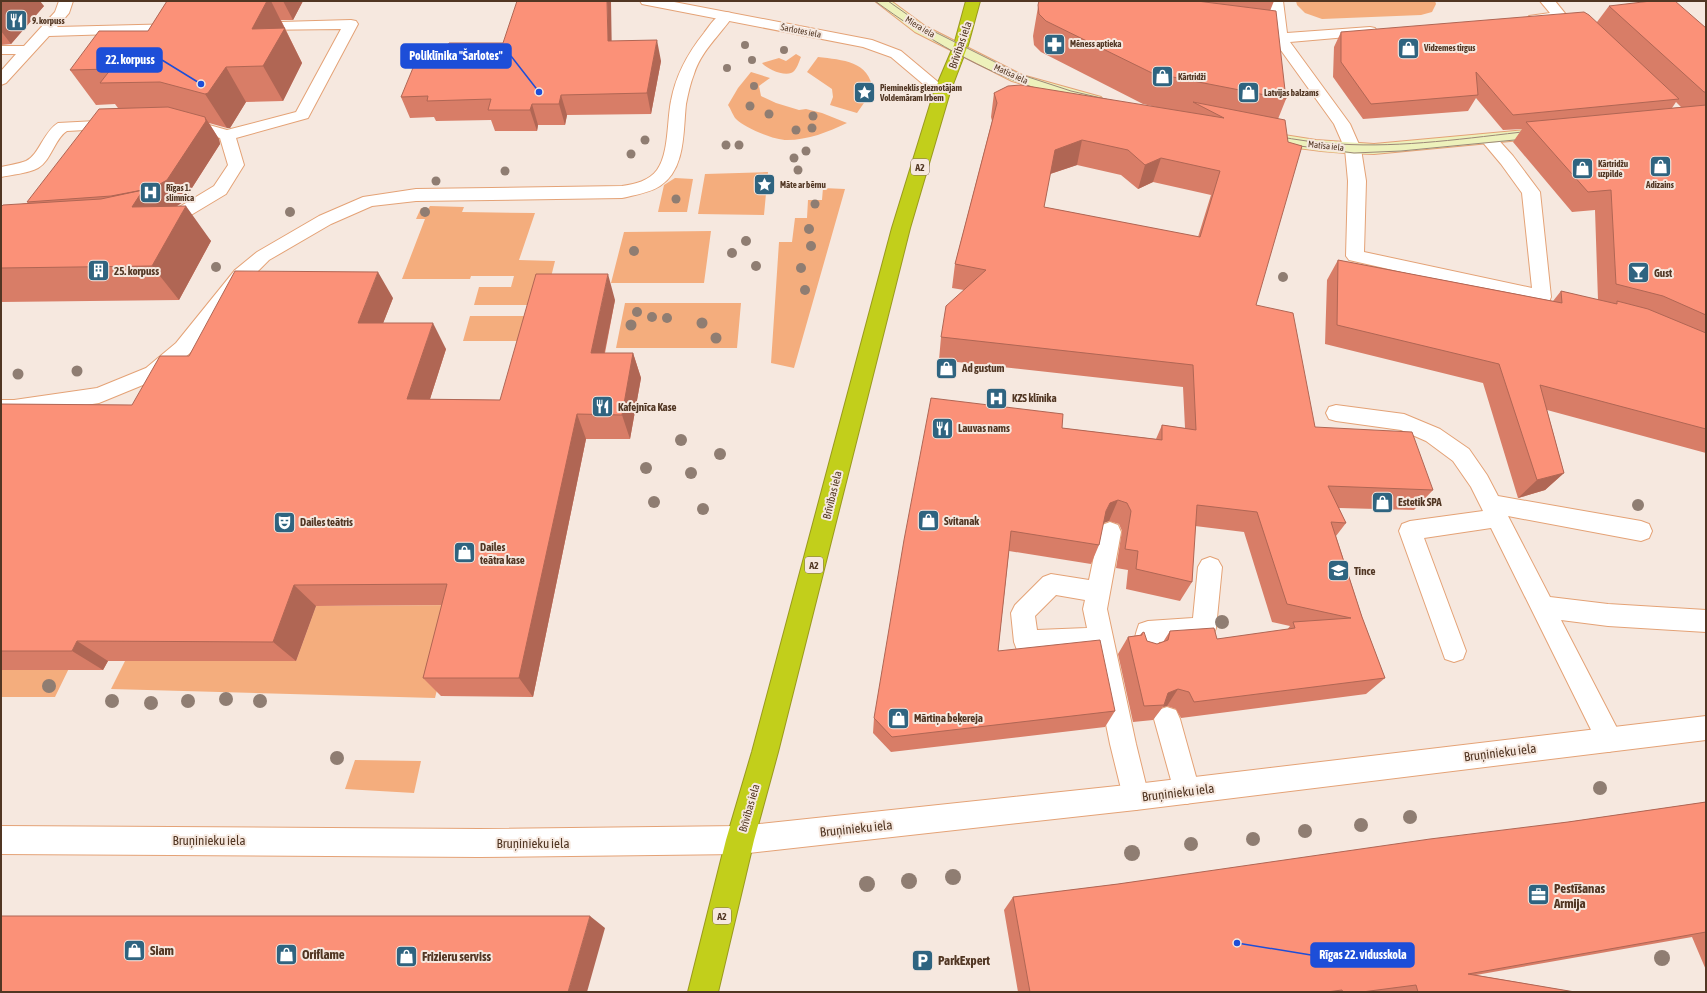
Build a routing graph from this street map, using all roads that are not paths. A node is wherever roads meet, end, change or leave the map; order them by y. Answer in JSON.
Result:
{"nodes":[{"id":1,"x":66,"y":1,"type":"edge"},
{"id":2,"x":647,"y":1,"type":"edge"},
{"id":3,"x":720,"y":1,"type":"edge"},
{"id":4,"x":882,"y":1,"type":"edge"},
{"id":5,"x":973,"y":1,"type":"edge"},
{"id":6,"x":1276,"y":1,"type":"edge"},
{"id":7,"x":1548,"y":1,"type":"edge"},
{"id":8,"x":709,"y":13,"type":"junction"},
{"id":9,"x":726,"y":16,"type":"junction"},
{"id":10,"x":1522,"y":20,"type":"edge"},
{"id":11,"x":242,"y":26,"type":"edge"},
{"id":12,"x":195,"y":28,"type":"edge"},
{"id":13,"x":1381,"y":31,"type":"edge"},
{"id":14,"x":44,"y":32,"type":"junction"},
{"id":15,"x":1249,"y":34,"type":"edge"},
{"id":16,"x":1280,"y":38,"type":"junction"},
{"id":17,"x":960,"y":49,"type":"junction"},
{"id":18,"x":1,"y":50,"type":"edge"},
{"id":19,"x":29,"y":50,"type":"junction"},
{"id":20,"x":1,"y":80,"type":"edge"},
{"id":21,"x":942,"y":92,"type":"junction"},
{"id":22,"x":1108,"y":103,"type":"edge"},
{"id":23,"x":167,"y":123,"type":"edge"},
{"id":24,"x":135,"y":124,"type":"edge"},
{"id":25,"x":1558,"y":132,"type":"edge"},
{"id":26,"x":1245,"y":133,"type":"edge"},
{"id":27,"x":226,"y":135,"type":"junction"},
{"id":28,"x":1488,"y":139,"type":"junction"},
{"id":29,"x":1353,"y":149,"type":"junction"},
{"id":30,"x":1,"y":172,"type":"edge"},
{"id":31,"x":144,"y":223,"type":"edge"},
{"id":32,"x":1,"y":408,"type":"edge"},
{"id":33,"x":1336,"y":413,"type":"dead end"},
{"id":34,"x":1494,"y":511,"type":"junction"},
{"id":35,"x":1641,"y":531,"type":"dead end"},
{"id":36,"x":1110,"y":532,"type":"edge"},
{"id":37,"x":1210,"y":567,"type":"dead end"},
{"id":38,"x":1098,"y":592,"type":"junction"},
{"id":39,"x":1543,"y":606,"type":"junction"},
{"id":40,"x":1706,"y":621,"type":"edge"},
{"id":41,"x":1101,"y":638,"type":"junction"},
{"id":42,"x":1146,"y":649,"type":"edge"},
{"id":43,"x":1454,"y":651,"type":"dead end"},
{"id":44,"x":1167,"y":720,"type":"edge"},
{"id":45,"x":1706,"y":728,"type":"edge"},
{"id":46,"x":1609,"y":738,"type":"junction"},
{"id":47,"x":1186,"y":791,"type":"junction"},
{"id":48,"x":1136,"y":797,"type":"junction"},
{"id":49,"x":1,"y":840,"type":"edge"},
{"id":50,"x":740,"y":840,"type":"junction"},
{"id":51,"x":703,"y":992,"type":"edge"}],
"edges":[{"from":1,"to":14,"type":"street"},
{"from":2,"to":8,"type":"street","name":"Šarlotes iela"},
{"from":3,"to":8,"type":"street"},
{"from":4,"to":17,"type":"street","name":"Miera iela"},
{"from":5,"to":17,"type":"highway","name":"Brīvības iela","number":"A2"},
{"from":6,"to":16,"type":"street"},
{"from":7,"to":10,"type":"street"},
{"from":8,"to":9,"type":"street","name":"Šarlotes iela"},
{"from":9,"to":21,"type":"street","name":"Šarlotes iela"},
{"from":9,"to":32,"type":"street"},
{"from":11,"to":27,"type":"street"},
{"from":12,"to":14,"type":"street"},
{"from":13,"to":16,"type":"street"},
{"from":14,"to":19,"type":"street"},
{"from":15,"to":16,"type":"street"},
{"from":16,"to":29,"type":"street"},
{"from":17,"to":21,"type":"highway","name":"Brīvības iela","number":"A2"},
{"from":17,"to":22,"type":"street","name":"Matīsa iela"},
{"from":18,"to":19,"type":"street"},
{"from":19,"to":20,"type":"street"},
{"from":21,"to":50,"type":"highway","name":"Brīvības iela","number":"A2"},
{"from":23,"to":27,"type":"street"},
{"from":24,"to":30,"type":"street"},
{"from":25,"to":28,"type":"street","name":"Matīsa iela"},
{"from":26,"to":29,"type":"street","name":"Matīsa iela"},
{"from":27,"to":31,"type":"street"},
{"from":28,"to":29,"type":"street","name":"Matīsa iela"},
{"from":28,"to":29,"type":"street"},
{"from":33,"to":34,"type":"street"},
{"from":34,"to":35,"type":"street"},
{"from":34,"to":39,"type":"street"},
{"from":34,"to":43,"type":"street"},
{"from":36,"to":38,"type":"street"},
{"from":37,"to":42,"type":"street"},
{"from":38,"to":41,"type":"street"},
{"from":38,"to":41,"type":"street"},
{"from":39,"to":40,"type":"street"},
{"from":39,"to":46,"type":"street"},
{"from":41,"to":48,"type":"street"},
{"from":44,"to":47,"type":"street"},
{"from":45,"to":46,"type":"street","name":"Bruņinieku iela"},
{"from":46,"to":47,"type":"street","name":"Bruņinieku iela"},
{"from":47,"to":48,"type":"street","name":"Bruņinieku iela"},
{"from":48,"to":50,"type":"street","name":"Bruņinieku iela"},
{"from":49,"to":50,"type":"street","name":"Bruņinieku iela"},
{"from":50,"to":51,"type":"highway","name":"Brīvības iela","number":"A2"}]}
